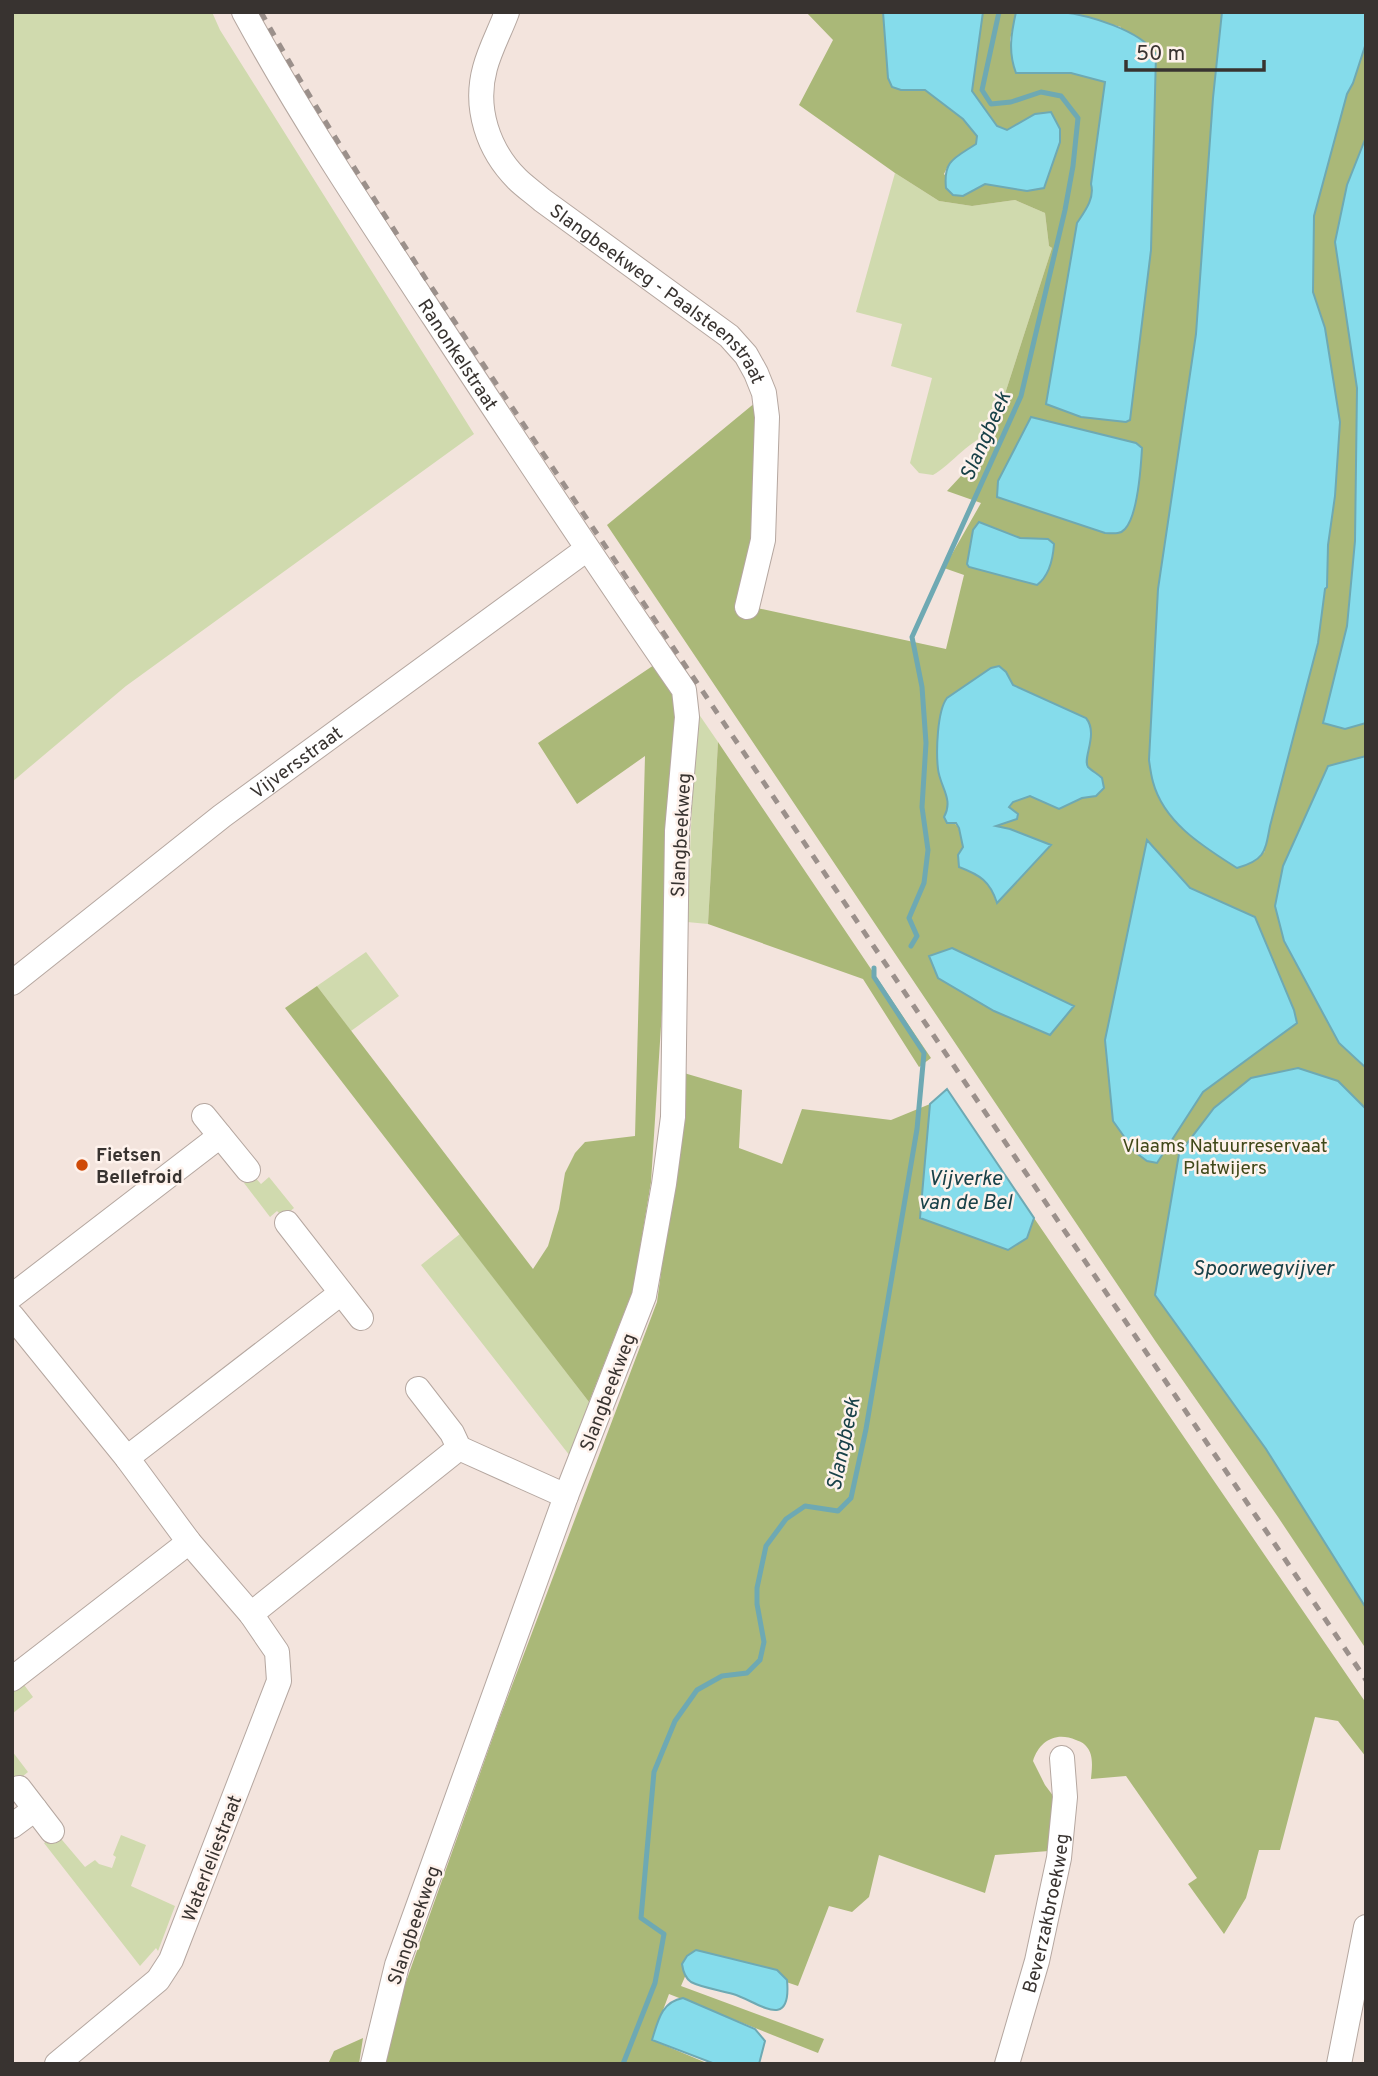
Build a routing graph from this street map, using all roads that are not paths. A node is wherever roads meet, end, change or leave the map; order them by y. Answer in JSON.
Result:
{"nodes":[{"id":1,"x":244,"y":12,"type":"edge"},
{"id":2,"x":507,"y":12,"type":"edge"},
{"id":3,"x":587,"y":550,"type":"junction"},
{"id":4,"x":747,"y":607,"type":"dead end"},
{"id":5,"x":684,"y":690,"type":"joint"},
{"id":6,"x":12,"y":983,"type":"edge"},
{"id":7,"x":204,"y":1116,"type":"dead end"},
{"id":8,"x":220,"y":1136,"type":"junction"},
{"id":9,"x":248,"y":1170,"type":"dead end"},
{"id":10,"x":287,"y":1223,"type":"dead end"},
{"id":11,"x":341,"y":1293,"type":"junction"},
{"id":12,"x":12,"y":1296,"type":"edge"},
{"id":13,"x":12,"y":1316,"type":"edge"},
{"id":14,"x":361,"y":1318,"type":"dead end"},
{"id":15,"x":418,"y":1389,"type":"dead end"},
{"id":16,"x":459,"y":1448,"type":"junction"},
{"id":17,"x":127,"y":1458,"type":"junction"},
{"id":18,"x":566,"y":1496,"type":"junction"},
{"id":19,"x":189,"y":1542,"type":"junction"},
{"id":20,"x":251,"y":1614,"type":"junction"},
{"id":21,"x":12,"y":1679,"type":"edge"},
{"id":22,"x":1062,"y":1758,"type":"dead end"},
{"id":23,"x":19,"y":1788,"type":"dead end"},
{"id":24,"x":35,"y":1809,"type":"junction"},
{"id":25,"x":12,"y":1826,"type":"edge"},
{"id":26,"x":52,"y":1831,"type":"dead end"},
{"id":27,"x":1366,"y":1927,"type":"edge"},
{"id":28,"x":57,"y":2064,"type":"edge"},
{"id":29,"x":373,"y":2064,"type":"edge"},
{"id":30,"x":1007,"y":2064,"type":"edge"},
{"id":31,"x":1339,"y":2064,"type":"edge"}],
"edges":[{"from":1,"to":3,"type":"street","name":"Ranonkelstraat"},
{"from":2,"to":4,"type":"street","name":"Slangbeekweg - Paalsteenstraat"},
{"from":3,"to":5,"type":"street","name":"Ranonkelstraat"},
{"from":3,"to":6,"type":"street","name":"Vijversstraat"},
{"from":5,"to":18,"type":"street","name":"Slangbeekweg"},
{"from":7,"to":8,"type":"street"},
{"from":8,"to":9,"type":"street"},
{"from":8,"to":12,"type":"street"},
{"from":10,"to":11,"type":"street"},
{"from":11,"to":14,"type":"street"},
{"from":11,"to":17,"type":"street"},
{"from":13,"to":17,"type":"street","name":"Waterleliestraat"},
{"from":15,"to":16,"type":"street"},
{"from":16,"to":18,"type":"street"},
{"from":16,"to":20,"type":"street"},
{"from":17,"to":19,"type":"street","name":"Waterleliestraat"},
{"from":18,"to":29,"type":"street","name":"Slangbeekweg"},
{"from":19,"to":20,"type":"street","name":"Waterleliestraat"},
{"from":19,"to":21,"type":"street"},
{"from":20,"to":28,"type":"street","name":"Waterleliestraat"},
{"from":22,"to":30,"type":"street","name":"Beverzakbroekweg"},
{"from":23,"to":24,"type":"street"},
{"from":24,"to":25,"type":"street"},
{"from":24,"to":26,"type":"street"},
{"from":27,"to":31,"type":"street"}]}
